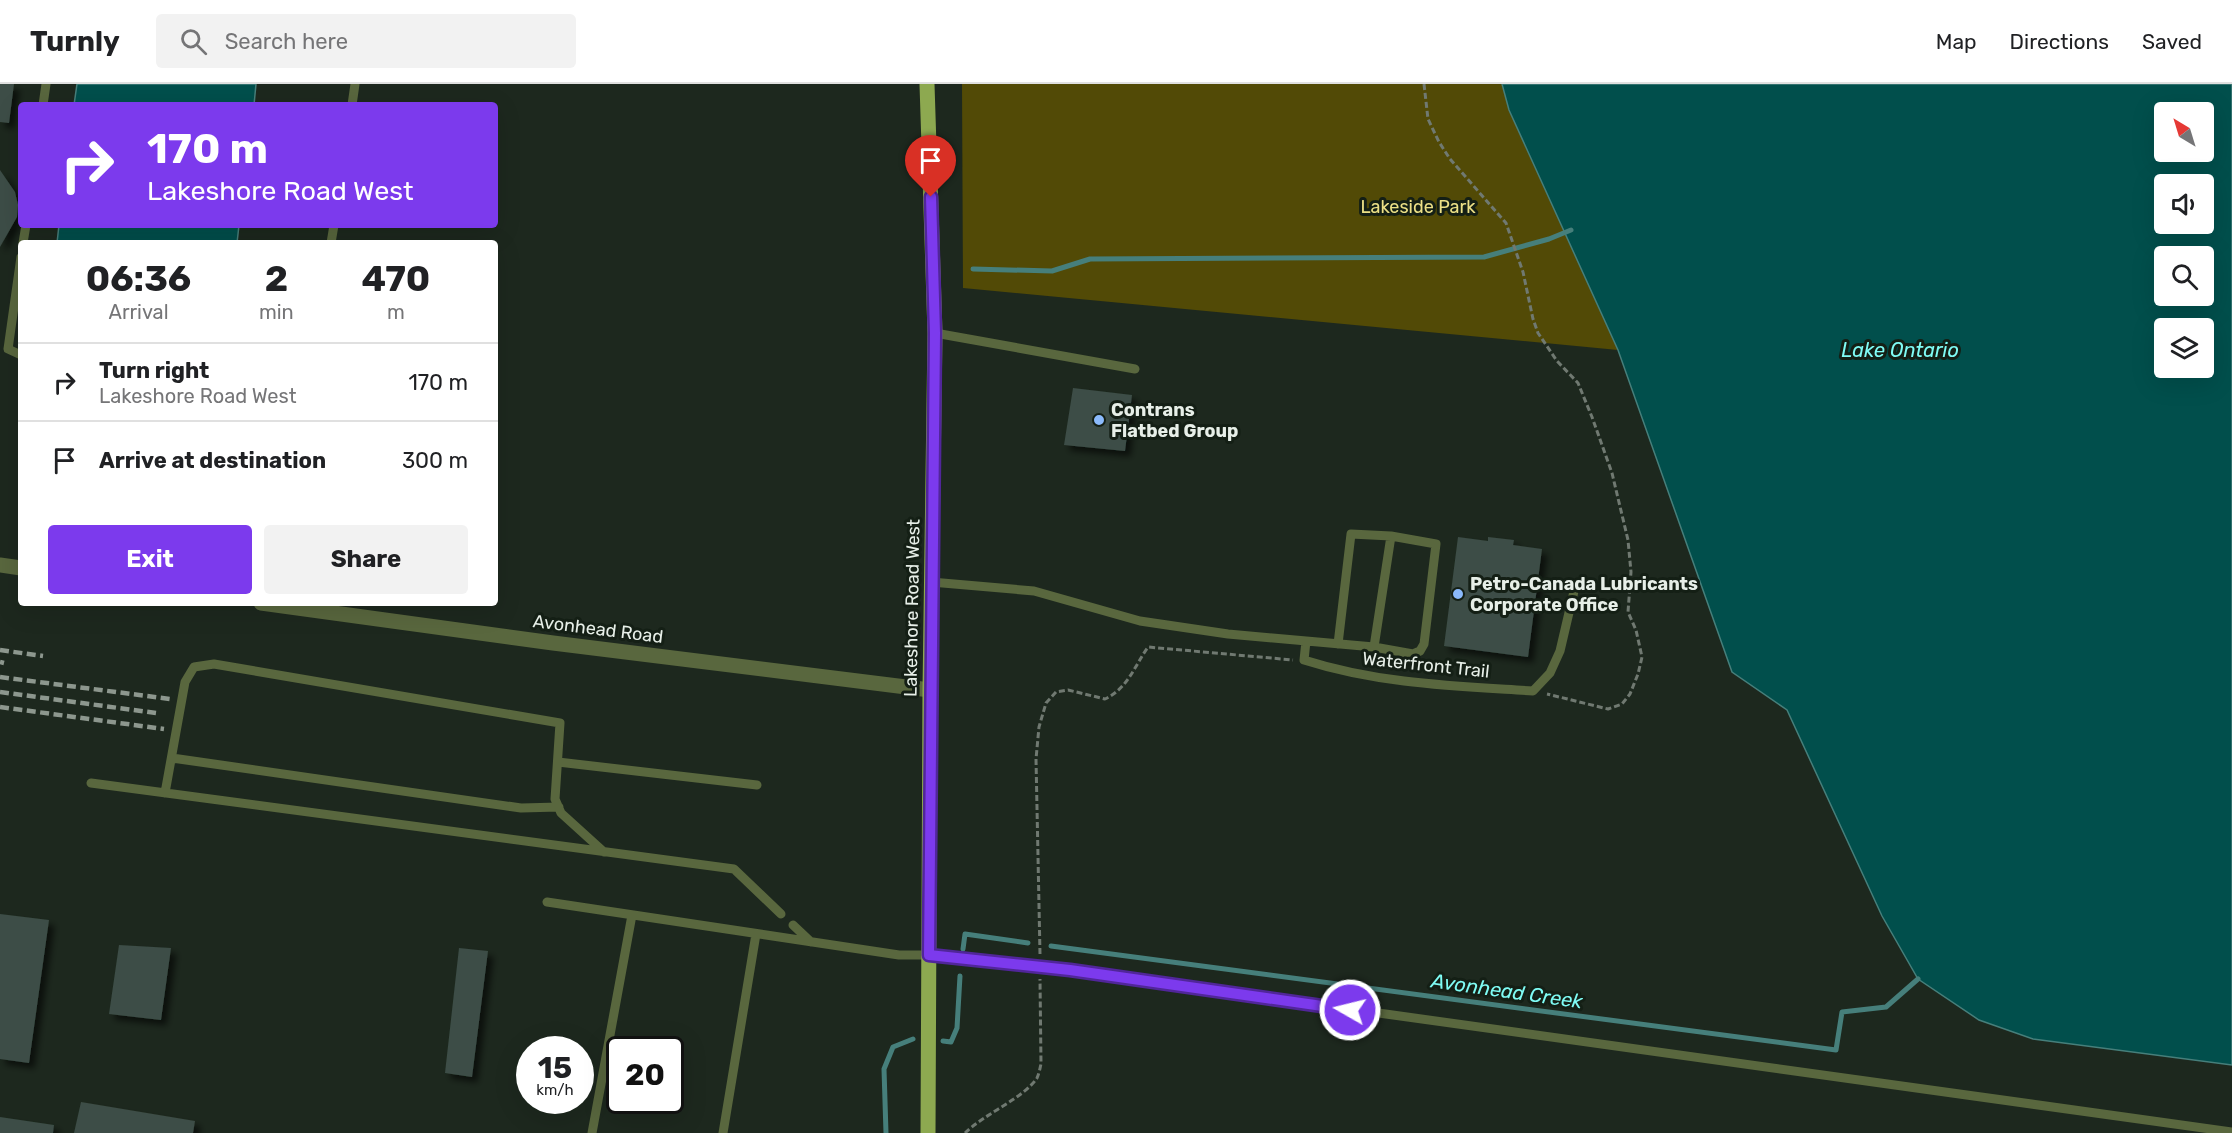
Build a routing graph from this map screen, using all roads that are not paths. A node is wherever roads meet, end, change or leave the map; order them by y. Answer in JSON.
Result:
{"nodes":[{"id":1,"x":46,"y":84,"type":"edge"},
{"id":2,"x":355,"y":84,"type":"edge"},
{"id":3,"x":927,"y":84,"type":"edge"},
{"id":4,"x":43,"y":102,"type":"edge"},
{"id":5,"x":352,"y":102,"type":"edge"},
{"id":6,"x":18,"y":278,"type":"edge"},
{"id":7,"x":935,"y":333,"type":"junction"},
{"id":8,"x":18,"y":354,"type":"edge"},
{"id":9,"x":1135,"y":369,"type":"dead end"},
{"id":10,"x":1391,"y":536,"type":"junction"},
{"id":11,"x":0,"y":565,"type":"edge"},
{"id":12,"x":18,"y":568,"type":"edge"},
{"id":13,"x":932,"y":582,"type":"junction"},
{"id":14,"x":1575,"y":587,"type":"dead end"},
{"id":15,"x":283,"y":606,"type":"edge"},
{"id":16,"x":1306,"y":641,"type":"junction"},
{"id":17,"x":1338,"y":644,"type":"junction"},
{"id":18,"x":1374,"y":647,"type":"junction"},
{"id":19,"x":930,"y":690,"type":"junction"},
{"id":20,"x":172,"y":758,"type":"junction"},
{"id":21,"x":558,"y":762,"type":"junction"},
{"id":22,"x":91,"y":783,"type":"dead end"},
{"id":23,"x":757,"y":785,"type":"dead end"},
{"id":24,"x":165,"y":793,"type":"junction"},
{"id":25,"x":559,"y":807,"type":"junction"},
{"id":26,"x":604,"y":852,"type":"junction"},
{"id":27,"x":548,"y":902,"type":"dead end"},
{"id":28,"x":781,"y":914,"type":"dead end"},
{"id":29,"x":632,"y":915,"type":"junction"},
{"id":30,"x":793,"y":925,"type":"dead end"},
{"id":31,"x":756,"y":934,"type":"junction"},
{"id":32,"x":811,"y":942,"type":"junction"},
{"id":33,"x":929,"y":955,"type":"junction"},
{"id":34,"x":2232,"y":1132,"type":"edge"},
{"id":35,"x":592,"y":1133,"type":"edge"},
{"id":36,"x":723,"y":1133,"type":"edge"},
{"id":37,"x":928,"y":1133,"type":"edge"}],
"edges":[{"from":1,"to":4,"type":"lane"},
{"from":2,"to":5,"type":"lane"},
{"from":3,"to":7,"type":"main road","name":"Lakeshore Road West"},
{"from":6,"to":8,"type":"lane"},
{"from":7,"to":9,"type":"lane"},
{"from":7,"to":13,"type":"main road","name":"Lakeshore Road West"},
{"from":10,"to":17,"type":"lane"},
{"from":10,"to":18,"type":"lane"},
{"from":10,"to":18,"type":"lane"},
{"from":11,"to":12,"type":"street"},
{"from":13,"to":16,"type":"lane"},
{"from":13,"to":19,"type":"main road","name":"Lakeshore Road West"},
{"from":14,"to":16,"type":"lane","name":"Waterfront Trail"},
{"from":15,"to":19,"type":"street","name":"Avonhead Road"},
{"from":16,"to":17,"type":"lane"},
{"from":17,"to":18,"type":"lane"},
{"from":19,"to":33,"type":"main road","name":"Lakeshore Road West"},
{"from":20,"to":21,"type":"lane"},
{"from":20,"to":24,"type":"lane"},
{"from":20,"to":25,"type":"lane"},
{"from":21,"to":23,"type":"lane"},
{"from":21,"to":25,"type":"lane"},
{"from":22,"to":24,"type":"lane"},
{"from":24,"to":26,"type":"lane"},
{"from":25,"to":26,"type":"lane"},
{"from":26,"to":28,"type":"lane"},
{"from":27,"to":29,"type":"lane"},
{"from":29,"to":31,"type":"lane"},
{"from":29,"to":35,"type":"lane"},
{"from":30,"to":32,"type":"lane"},
{"from":31,"to":32,"type":"lane"},
{"from":31,"to":36,"type":"lane"},
{"from":32,"to":33,"type":"lane"},
{"from":33,"to":34,"type":"lane","bridge":true},
{"from":33,"to":37,"type":"main road","name":"Lakeshore Road West"}]}
